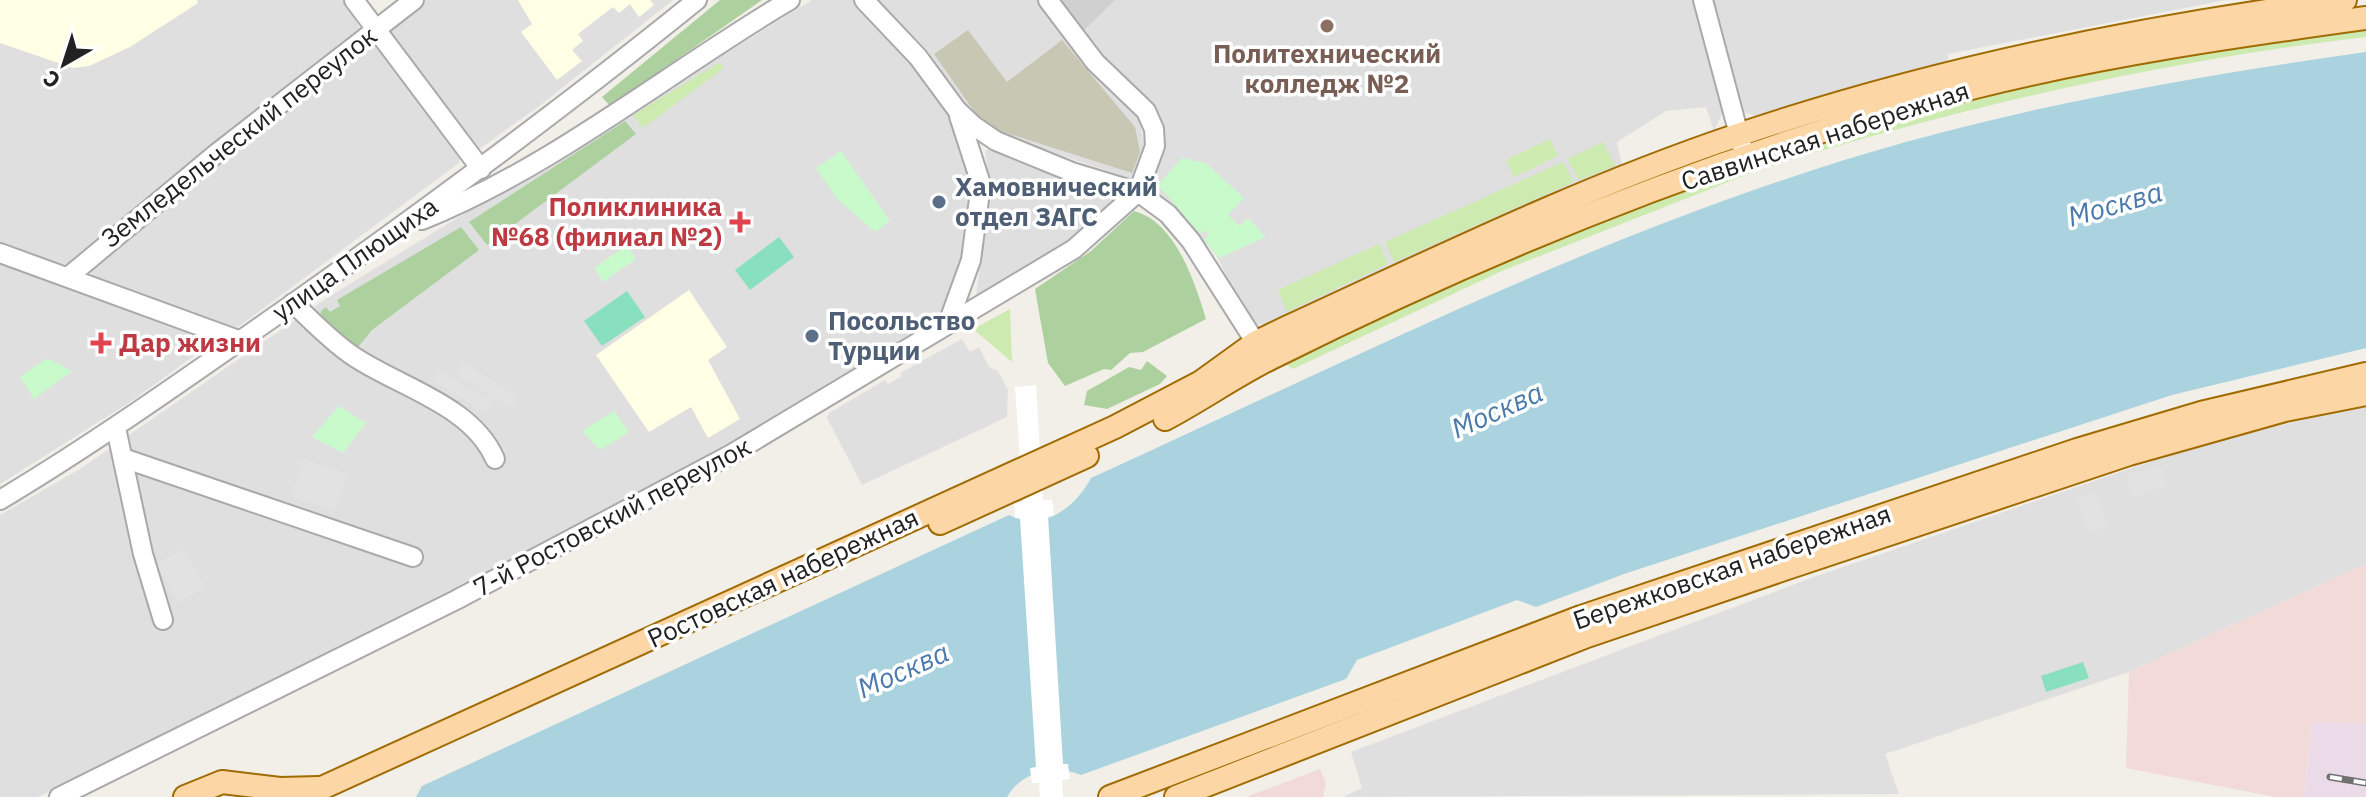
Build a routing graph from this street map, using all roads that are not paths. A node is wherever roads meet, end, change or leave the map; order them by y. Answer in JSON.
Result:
{"nodes":[{"id":1,"x":354,"y":0,"type":"edge"},
{"id":2,"x":414,"y":0,"type":"edge"},
{"id":3,"x":697,"y":0,"type":"edge"},
{"id":4,"x":864,"y":0,"type":"edge"},
{"id":5,"x":1048,"y":0,"type":"edge"},
{"id":6,"x":1703,"y":0,"type":"edge"},
{"id":7,"x":2345,"y":0,"type":"edge"},
{"id":8,"x":782,"y":4,"type":"edge"},
{"id":9,"x":2366,"y":18,"type":"edge"},
{"id":10,"x":374,"y":30,"type":"junction"},
{"id":11,"x":957,"y":110,"type":"junction"},
{"id":12,"x":1742,"y":146,"type":"junction"},
{"id":13,"x":481,"y":169,"type":"junction"},
{"id":14,"x":1138,"y":192,"type":"junction"},
{"id":15,"x":393,"y":233,"type":"junction"},
{"id":16,"x":0,"y":253,"type":"edge"},
{"id":17,"x":68,"y":277,"type":"junction"},
{"id":18,"x":293,"y":303,"type":"junction"},
{"id":19,"x":956,"y":321,"type":"junction"},
{"id":20,"x":241,"y":341,"type":"junction"},
{"id":21,"x":1261,"y":352,"type":"junction"},
{"id":22,"x":2366,"y":374,"type":"edge"},
{"id":23,"x":2366,"y":394,"type":"edge"},
{"id":24,"x":116,"y":428,"type":"junction"},
{"id":25,"x":123,"y":458,"type":"junction"},
{"id":26,"x":495,"y":459,"type":"dead end"},
{"id":27,"x":0,"y":500,"type":"edge"},
{"id":28,"x":413,"y":557,"type":"dead end"},
{"id":29,"x":163,"y":620,"type":"dead end"},
{"id":30,"x":320,"y":794,"type":"edge"},
{"id":31,"x":188,"y":796,"type":"edge"},
{"id":32,"x":59,"y":797,"type":"edge"},
{"id":33,"x":235,"y":797,"type":"edge"},
{"id":34,"x":1110,"y":797,"type":"edge"},
{"id":35,"x":1176,"y":797,"type":"edge"}],
"edges":[{"from":1,"to":10,"type":"street"},
{"from":2,"to":10,"type":"street","name":"Земледельческий переулок"},
{"from":3,"to":13,"type":"street","name":"улица Плющиха"},
{"from":4,"to":11,"type":"street"},
{"from":5,"to":14,"type":"street"},
{"from":6,"to":12,"type":"street"},
{"from":7,"to":12,"type":"main road","name":"Саввинская набережная"},
{"from":8,"to":15,"type":"street"},
{"from":9,"to":12,"type":"main road","name":"Саввинская набережная"},
{"from":10,"to":13,"type":"street"},
{"from":10,"to":17,"type":"street","name":"Земледельческий переулок"},
{"from":11,"to":14,"type":"street"},
{"from":11,"to":19,"type":"street"},
{"from":12,"to":21,"type":"main road","name":"Саввинская набережная"},
{"from":13,"to":15,"type":"street","name":"улица Плющиха"},
{"from":14,"to":19,"type":"street","name":"7-й Ростовский переулок"},
{"from":14,"to":21,"type":"street"},
{"from":15,"to":18,"type":"street","name":"улица Плющиха"},
{"from":16,"to":17,"type":"street"},
{"from":17,"to":20,"type":"street"},
{"from":18,"to":20,"type":"street","name":"улица Плющиха"},
{"from":18,"to":26,"type":"street"},
{"from":19,"to":32,"type":"street","name":"7-й Ростовский переулок"},
{"from":20,"to":24,"type":"street","name":"улица Плющиха"},
{"from":21,"to":30,"type":"main road","name":"Ростовская набережная"},
{"from":22,"to":34,"type":"main road","name":"Бережковская набережная"},
{"from":23,"to":35,"type":"main road","name":"Бережковская набережная"},
{"from":24,"to":25,"type":"street"},
{"from":24,"to":27,"type":"street","name":"улица Плющиха"},
{"from":25,"to":28,"type":"street"},
{"from":25,"to":29,"type":"street"},
{"from":30,"to":31,"type":"main road"},
{"from":31,"to":33,"type":"main road"}]}
